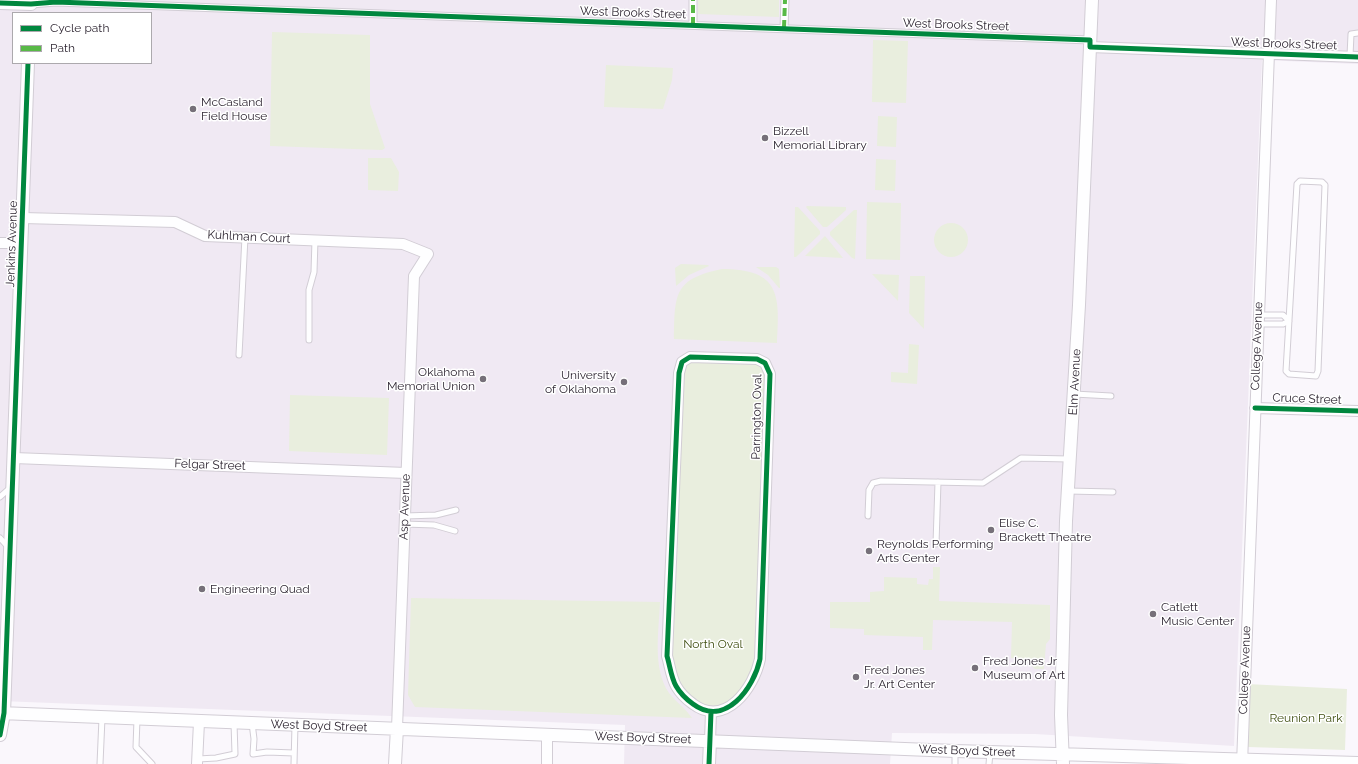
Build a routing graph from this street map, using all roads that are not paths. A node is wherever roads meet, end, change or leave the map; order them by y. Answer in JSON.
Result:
{"nodes":[{"id":1,"x":693,"y":0,"type":"edge"},
{"id":2,"x":785,"y":0,"type":"edge"},
{"id":3,"x":1092,"y":0,"type":"edge"},
{"id":4,"x":1271,"y":0,"type":"edge"},
{"id":5,"x":0,"y":3,"type":"edge"},
{"id":6,"x":31,"y":6,"type":"edge"},
{"id":7,"x":692,"y":24,"type":"junction"},
{"id":8,"x":784,"y":28,"type":"junction"},
{"id":9,"x":1358,"y":32,"type":"edge"},
{"id":10,"x":1090,"y":43,"type":"junction"},
{"id":11,"x":1268,"y":53,"type":"junction"},
{"id":12,"x":1354,"y":57,"type":"edge"},
{"id":13,"x":28,"y":64,"type":"edge"},
{"id":14,"x":23,"y":218,"type":"junction"},
{"id":15,"x":245,"y":238,"type":"junction"},
{"id":16,"x":315,"y":240,"type":"junction"},
{"id":17,"x":0,"y":243,"type":"edge"},
{"id":18,"x":22,"y":243,"type":"junction"},
{"id":19,"x":428,"y":254,"type":"joint"},
{"id":20,"x":1258,"y":319,"type":"junction"},
{"id":21,"x":1289,"y":321,"type":"junction"},
{"id":22,"x":309,"y":340,"type":"dead end"},
{"id":23,"x":239,"y":355,"type":"dead end"},
{"id":24,"x":1074,"y":394,"type":"junction"},
{"id":25,"x":1111,"y":396,"type":"dead end"},
{"id":26,"x":1255,"y":408,"type":"junction"},
{"id":27,"x":1358,"y":411,"type":"edge"},
{"id":28,"x":14,"y":458,"type":"junction"},
{"id":29,"x":1070,"y":459,"type":"junction"},
{"id":30,"x":406,"y":473,"type":"junction"},
{"id":31,"x":938,"y":482,"type":"junction"},
{"id":32,"x":12,"y":487,"type":"junction"},
{"id":33,"x":1068,"y":491,"type":"junction"},
{"id":34,"x":1113,"y":492,"type":"dead end"},
{"id":35,"x":0,"y":496,"type":"edge"},
{"id":36,"x":456,"y":510,"type":"dead end"},
{"id":37,"x":868,"y":516,"type":"dead end"},
{"id":38,"x":404,"y":520,"type":"junction"},
{"id":39,"x":455,"y":531,"type":"dead end"},
{"id":40,"x":0,"y":538,"type":"edge"},
{"id":41,"x":936,"y":544,"type":"dead end"},
{"id":42,"x":9,"y":549,"type":"junction"},
{"id":43,"x":711,"y":712,"type":"junction"},
{"id":44,"x":2,"y":713,"type":"edge"},
{"id":45,"x":102,"y":718,"type":"junction"},
{"id":46,"x":137,"y":719,"type":"junction"},
{"id":47,"x":199,"y":722,"type":"junction"},
{"id":48,"x":234,"y":723,"type":"junction"},
{"id":49,"x":252,"y":723,"type":"junction"},
{"id":50,"x":296,"y":724,"type":"junction"},
{"id":51,"x":397,"y":728,"type":"junction"},
{"id":52,"x":548,"y":734,"type":"junction"},
{"id":53,"x":0,"y":735,"type":"edge"},
{"id":54,"x":710,"y":741,"type":"junction"},
{"id":55,"x":955,"y":751,"type":"junction"},
{"id":56,"x":294,"y":753,"type":"junction"},
{"id":57,"x":989,"y":758,"type":"edge"},
{"id":58,"x":1063,"y":759,"type":"edge"},
{"id":59,"x":197,"y":761,"type":"edge"},
{"id":60,"x":1242,"y":761,"type":"edge"},
{"id":61,"x":1317,"y":763,"type":"edge"},
{"id":62,"x":1358,"y":763,"type":"edge"},
{"id":63,"x":100,"y":764,"type":"edge"},
{"id":64,"x":152,"y":764,"type":"edge"},
{"id":65,"x":294,"y":764,"type":"edge"},
{"id":66,"x":395,"y":764,"type":"edge"},
{"id":67,"x":547,"y":764,"type":"edge"},
{"id":68,"x":709,"y":764,"type":"edge"},
{"id":69,"x":955,"y":764,"type":"edge"}],
"edges":[{"from":1,"to":7,"type":"street"},
{"from":2,"to":8,"type":"street"},
{"from":3,"to":10,"type":"street","name":"Elm Avenue"},
{"from":4,"to":11,"type":"street","name":"College Avenue"},
{"from":5,"to":6,"type":"street"},
{"from":6,"to":7,"type":"street","name":"West Brooks Street"},
{"from":7,"to":8,"type":"street","name":"West Brooks Street"},
{"from":8,"to":10,"type":"street","name":"West Brooks Street"},
{"from":9,"to":12,"type":"lane"},
{"from":10,"to":11,"type":"street","name":"West Brooks Street"},
{"from":10,"to":24,"type":"street","name":"Elm Avenue"},
{"from":11,"to":12,"type":"street","name":"West Brooks Street"},
{"from":11,"to":20,"type":"street","name":"College Avenue"},
{"from":13,"to":14,"type":"street","name":"Jenkins Avenue"},
{"from":14,"to":15,"type":"street","name":"Kuhlman Court"},
{"from":14,"to":18,"type":"street","name":"Jenkins Avenue"},
{"from":15,"to":16,"type":"street","name":"Kuhlman Court"},
{"from":15,"to":23,"type":"lane"},
{"from":16,"to":19,"type":"street","name":"Kuhlman Court"},
{"from":16,"to":22,"type":"lane"},
{"from":17,"to":18,"type":"street"},
{"from":18,"to":28,"type":"street","name":"Jenkins Avenue"},
{"from":19,"to":30,"type":"street","name":"Asp Avenue"},
{"from":20,"to":21,"type":"lane"},
{"from":20,"to":21,"type":"lane"},
{"from":20,"to":26,"type":"street","name":"College Avenue"},
{"from":21,"to":21,"type":"lane"},
{"from":24,"to":25,"type":"lane"},
{"from":24,"to":29,"type":"street","name":"Elm Avenue"},
{"from":26,"to":27,"type":"street","name":"Cruce Street"},
{"from":26,"to":60,"type":"street","name":"College Avenue"},
{"from":28,"to":30,"type":"street","name":"Felgar Street"},
{"from":28,"to":32,"type":"street","name":"Jenkins Avenue"},
{"from":29,"to":31,"type":"lane"},
{"from":29,"to":33,"type":"street","name":"Elm Avenue"},
{"from":30,"to":38,"type":"street","name":"Asp Avenue"},
{"from":31,"to":37,"type":"lane"},
{"from":31,"to":41,"type":"lane"},
{"from":32,"to":35,"type":"lane"},
{"from":32,"to":42,"type":"street","name":"Jenkins Avenue"},
{"from":33,"to":34,"type":"lane"},
{"from":33,"to":58,"type":"street","name":"Elm Avenue"},
{"from":36,"to":38,"type":"lane"},
{"from":38,"to":39,"type":"lane"},
{"from":38,"to":51,"type":"street","name":"Asp Avenue"},
{"from":40,"to":42,"type":"lane"},
{"from":42,"to":44,"type":"street","name":"Jenkins Avenue"},
{"from":43,"to":43,"type":"street","name":"Parrington Oval"},
{"from":43,"to":54,"type":"street"},
{"from":44,"to":45,"type":"street","name":"West Boyd Street"},
{"from":44,"to":53,"type":"street","name":"Jenkins Avenue"},
{"from":45,"to":46,"type":"street","name":"West Boyd Street"},
{"from":45,"to":63,"type":"lane"},
{"from":46,"to":47,"type":"street","name":"West Boyd Street"},
{"from":46,"to":64,"type":"lane"},
{"from":47,"to":48,"type":"street","name":"West Boyd Street"},
{"from":47,"to":59,"type":"street"},
{"from":48,"to":49,"type":"street","name":"West Boyd Street"},
{"from":48,"to":59,"type":"lane"},
{"from":49,"to":50,"type":"street","name":"West Boyd Street"},
{"from":49,"to":56,"type":"lane"},
{"from":50,"to":51,"type":"street","name":"West Boyd Street"},
{"from":50,"to":56,"type":"lane"},
{"from":51,"to":52,"type":"street","name":"West Boyd Street"},
{"from":51,"to":66,"type":"street","name":"Asp Avenue"},
{"from":52,"to":54,"type":"street","name":"West Boyd Street"},
{"from":52,"to":67,"type":"street"},
{"from":54,"to":55,"type":"street","name":"West Boyd Street"},
{"from":54,"to":68,"type":"street"},
{"from":55,"to":57,"type":"street","name":"West Boyd Street"},
{"from":55,"to":69,"type":"lane"},
{"from":56,"to":65,"type":"lane"},
{"from":57,"to":58,"type":"street","name":"West Boyd Street"},
{"from":58,"to":60,"type":"street","name":"West Boyd Street"},
{"from":60,"to":61,"type":"street","name":"West Boyd Street"},
{"from":61,"to":62,"type":"street","name":"West Boyd Street"}]}
